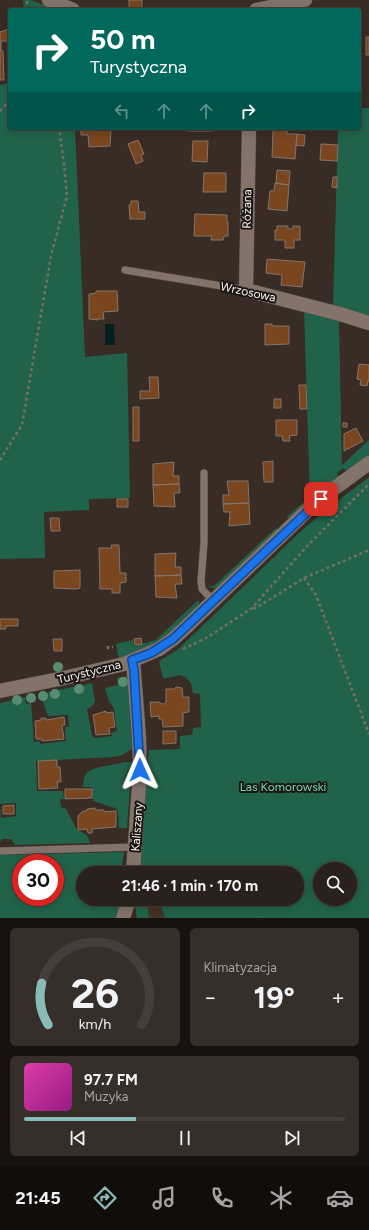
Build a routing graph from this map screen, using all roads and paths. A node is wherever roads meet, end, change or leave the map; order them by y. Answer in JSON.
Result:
{"nodes":[{"id":1,"x":48,"y":0,"type":"edge"},
{"id":2,"x":305,"y":0,"type":"edge"},
{"id":3,"x":68,"y":8,"type":"edge"},
{"id":4,"x":266,"y":8,"type":"edge"},
{"id":5,"x":8,"y":102,"type":"edge"},
{"id":6,"x":0,"y":110,"type":"edge"},
{"id":7,"x":61,"y":130,"type":"edge"},
{"id":8,"x":248,"y":130,"type":"edge"},
{"id":9,"x":125,"y":270,"type":"dead end"},
{"id":10,"x":246,"y":290,"type":"junction"},
{"id":11,"x":369,"y":323,"type":"edge"},
{"id":12,"x":0,"y":460,"type":"edge"},
{"id":13,"x":369,"y":462,"type":"edge"},
{"id":14,"x":204,"y":473,"type":"dead end"},
{"id":15,"x":369,"y":484,"type":"edge"},
{"id":16,"x":369,"y":550,"type":"edge"},
{"id":17,"x":304,"y":578,"type":"junction"},
{"id":18,"x":213,"y":601,"type":"junction"},
{"id":19,"x":252,"y":608,"type":"junction"},
{"id":20,"x":108,"y":646,"type":"dead end"},
{"id":21,"x":114,"y":647,"type":"dead end"},
{"id":22,"x":178,"y":651,"type":"dead end"},
{"id":23,"x":132,"y":660,"type":"junction"},
{"id":24,"x":0,"y":691,"type":"edge"},
{"id":25,"x":369,"y":734,"type":"edge"},
{"id":26,"x":135,"y":847,"type":"junction"},
{"id":27,"x":0,"y":851,"type":"edge"},
{"id":28,"x":134,"y":866,"type":"edge"},
{"id":29,"x":127,"y":906,"type":"edge"},
{"id":30,"x":123,"y":918,"type":"edge"}],
"edges":[{"from":1,"to":3,"type":"street"},
{"from":2,"to":4,"type":"street"},
{"from":5,"to":6,"type":"path"},
{"from":7,"to":12,"type":"path"},
{"from":8,"to":10,"type":"street","name":"Różana"},
{"from":9,"to":10,"type":"lane","name":"Wrzosowa"},
{"from":10,"to":11,"type":"street","name":"Wrzosowa"},
{"from":13,"to":18,"type":"street","name":"Turystyczna"},
{"from":14,"to":18,"type":"lane"},
{"from":15,"to":19,"type":"path"},
{"from":16,"to":17,"type":"path"},
{"from":17,"to":19,"type":"path"},
{"from":17,"to":25,"type":"path"},
{"from":18,"to":23,"type":"street","name":"Turystyczna"},
{"from":19,"to":22,"type":"path"},
{"from":20,"to":21,"type":"path"},
{"from":23,"to":24,"type":"street","name":"Turystyczna"},
{"from":23,"to":26,"type":"street","name":"Kaliszany"},
{"from":26,"to":27,"type":"lane"},
{"from":26,"to":28,"type":"street","name":"Kaliszany"},
{"from":29,"to":30,"type":"street"}]}
